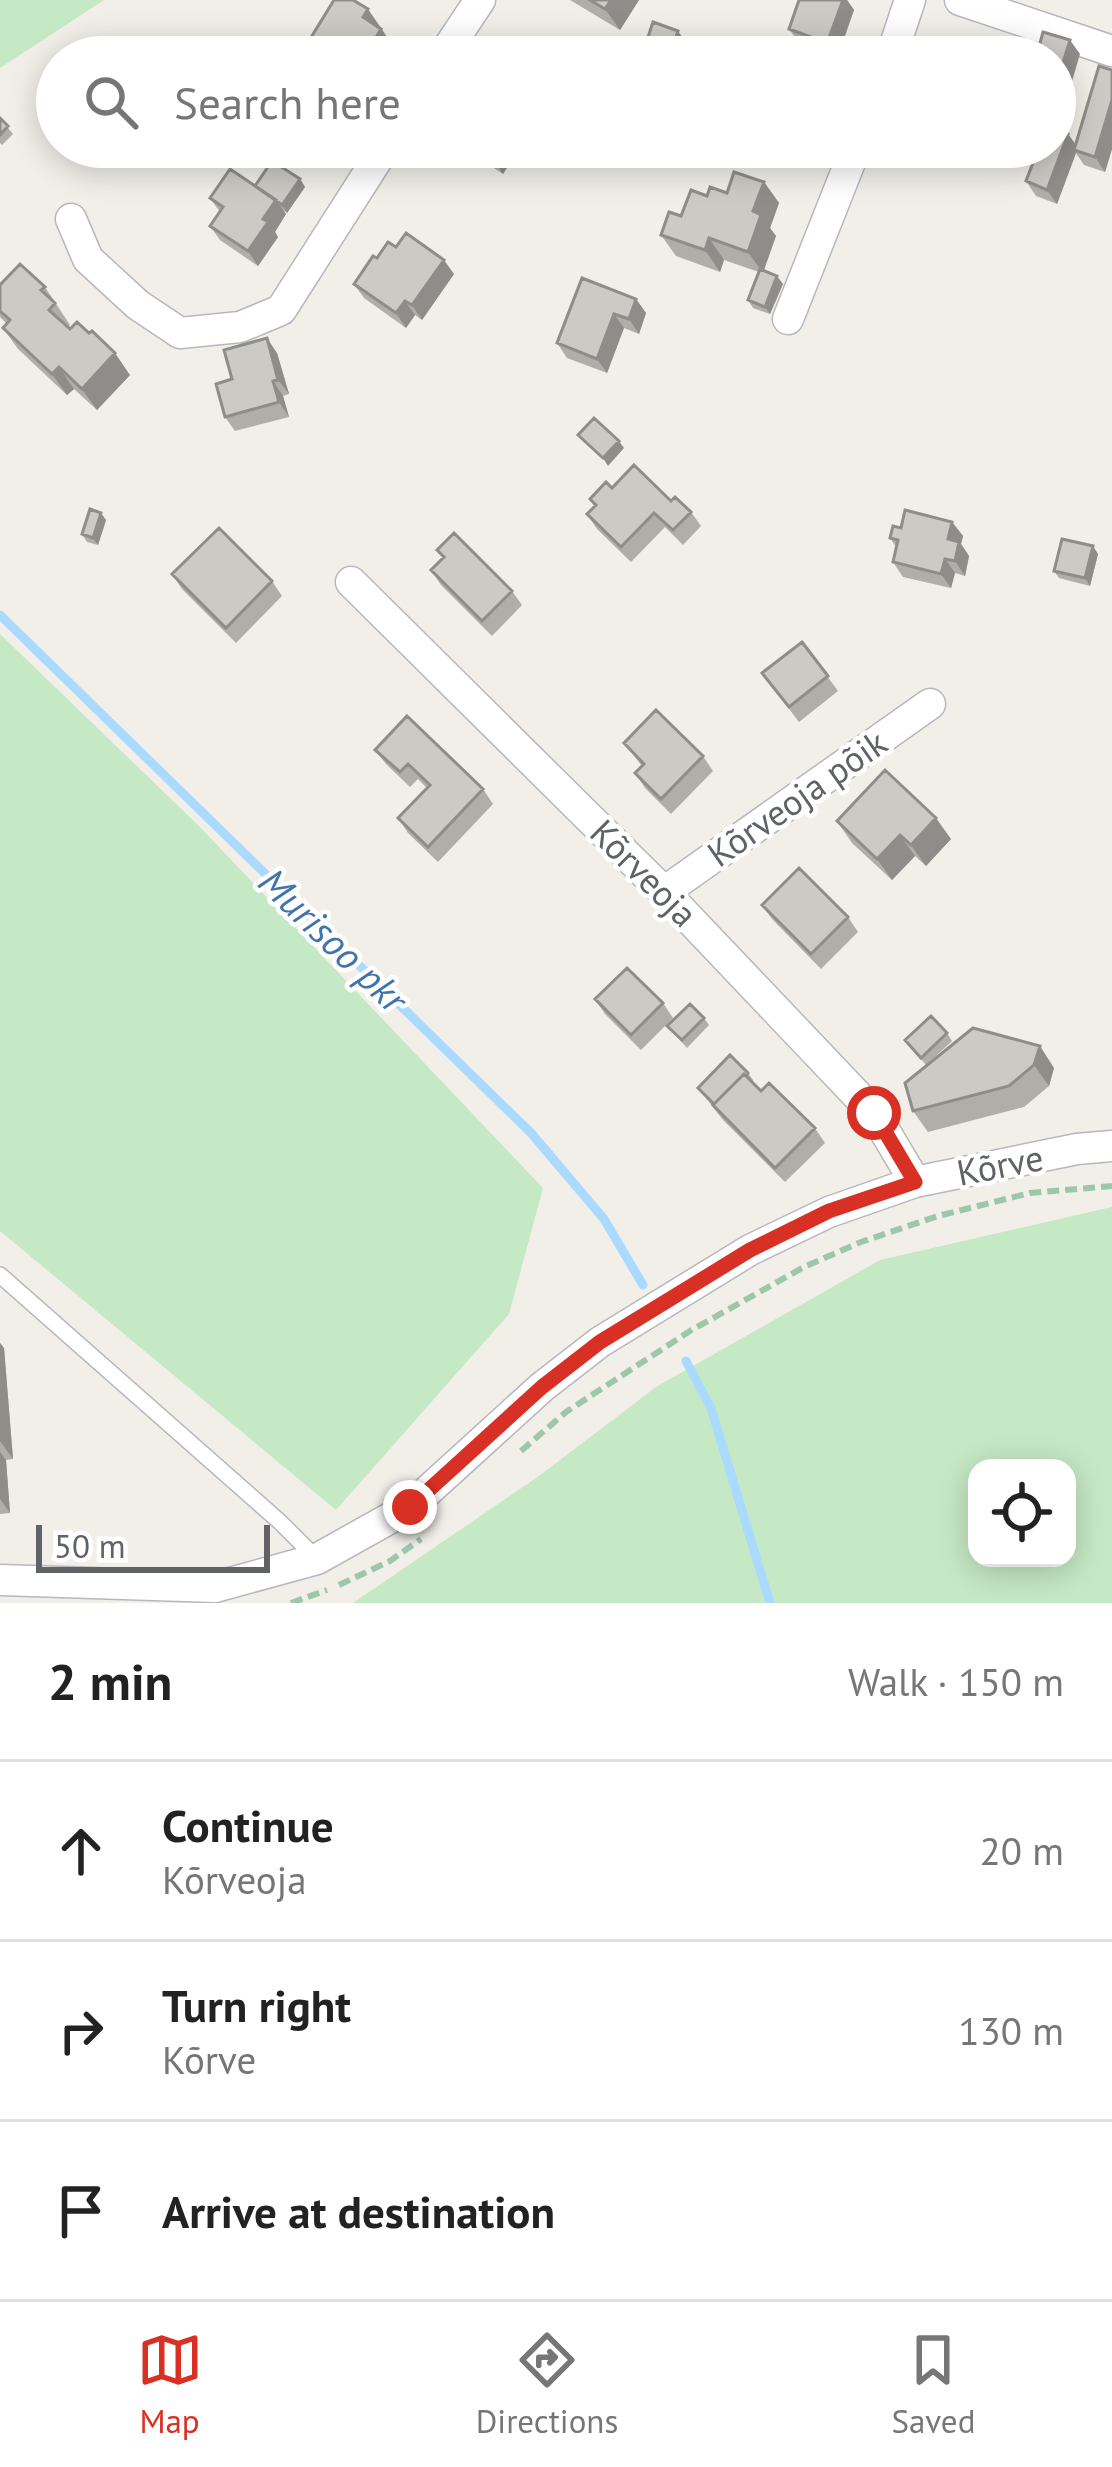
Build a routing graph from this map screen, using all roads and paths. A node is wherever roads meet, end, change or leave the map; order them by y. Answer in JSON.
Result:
{"nodes":[{"id":1,"x":480,"y":0,"type":"edge"},
{"id":2,"x":910,"y":0,"type":"edge"},
{"id":3,"x":960,"y":0,"type":"edge"},
{"id":4,"x":456,"y":36,"type":"edge"},
{"id":5,"x":898,"y":36,"type":"edge"},
{"id":6,"x":1067,"y":36,"type":"edge"},
{"id":7,"x":1076,"y":39,"type":"edge"},
{"id":8,"x":1112,"y":51,"type":"edge"},
{"id":9,"x":372,"y":168,"type":"edge"},
{"id":10,"x":848,"y":168,"type":"edge"},
{"id":11,"x":71,"y":219,"type":"dead end"},
{"id":12,"x":788,"y":320,"type":"dead end"},
{"id":13,"x":351,"y":582,"type":"dead end"},
{"id":14,"x":930,"y":704,"type":"dead end"},
{"id":15,"x":664,"y":892,"type":"junction"},
{"id":16,"x":1112,"y":1146,"type":"edge"},
{"id":17,"x":915,"y":1182,"type":"junction"},
{"id":18,"x":1112,"y":1186,"type":"edge"},
{"id":19,"x":0,"y":1275,"type":"edge"},
{"id":20,"x":520,"y":1453,"type":"dead end"},
{"id":21,"x":425,"y":1536,"type":"dead end"},
{"id":22,"x":317,"y":1559,"type":"junction"},
{"id":23,"x":0,"y":1580,"type":"edge"},
{"id":24,"x":291,"y":1603,"type":"edge"}],
"edges":[{"from":1,"to":4,"type":"street"},
{"from":2,"to":5,"type":"street"},
{"from":3,"to":6,"type":"street"},
{"from":7,"to":8,"type":"street"},
{"from":9,"to":11,"type":"street"},
{"from":10,"to":12,"type":"street"},
{"from":13,"to":15,"type":"street","name":"Kõrveoja"},
{"from":14,"to":15,"type":"street","name":"Kõrveoja põik"},
{"from":15,"to":17,"type":"street","name":"Kõrveoja"},
{"from":16,"to":17,"type":"street","name":"Kõrve"},
{"from":17,"to":22,"type":"street","name":"Kõrve"},
{"from":18,"to":20,"type":"path"},
{"from":19,"to":22,"type":"lane"},
{"from":21,"to":24,"type":"path"},
{"from":22,"to":23,"type":"street","name":"Kõrve"}]}
